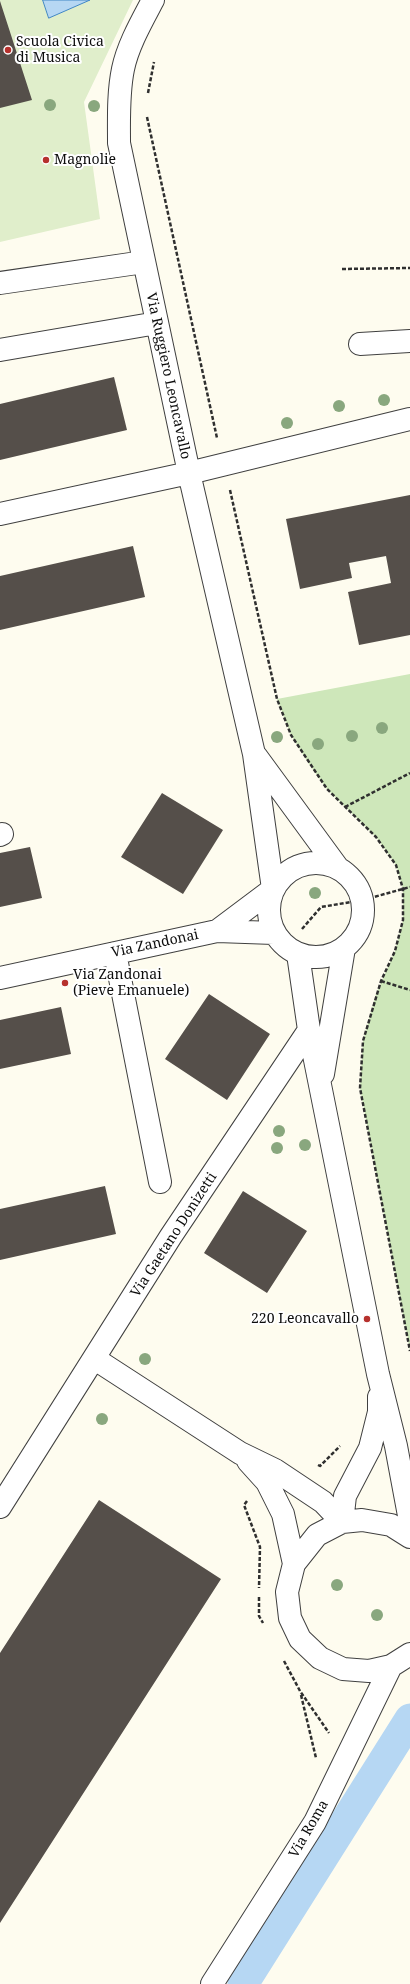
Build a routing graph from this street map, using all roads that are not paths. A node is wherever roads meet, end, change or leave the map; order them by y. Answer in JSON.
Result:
{"nodes":[{"id":1,"x":153,"y":0,"type":"edge"},
{"id":2,"x":144,"y":262,"type":"junction"},
{"id":3,"x":0,"y":283,"type":"edge"},
{"id":4,"x":157,"y":323,"type":"junction"},
{"id":5,"x":410,"y":341,"type":"edge"},
{"id":6,"x":360,"y":344,"type":"dead end"},
{"id":7,"x":0,"y":350,"type":"edge"},
{"id":8,"x":410,"y":419,"type":"edge"},
{"id":9,"x":189,"y":473,"type":"junction"},
{"id":10,"x":0,"y":514,"type":"edge"},
{"id":11,"x":254,"y":754,"type":"junction"},
{"id":12,"x":338,"y":868,"type":"junction"},
{"id":13,"x":273,"y":889,"type":"junction"},
{"id":14,"x":217,"y":931,"type":"junction"},
{"id":15,"x":274,"y":933,"type":"junction"},
{"id":16,"x":344,"y":948,"type":"junction"},
{"id":17,"x":115,"y":953,"type":"junction"},
{"id":18,"x":298,"y":954,"type":"junction"},
{"id":19,"x":0,"y":978,"type":"edge"},
{"id":20,"x":310,"y":1030,"type":"junction"},
{"id":21,"x":321,"y":1085,"type":"junction"},
{"id":22,"x":160,"y":1182,"type":"dead end"},
{"id":23,"x":95,"y":1359,"type":"junction"},
{"id":24,"x":378,"y":1374,"type":"junction"},
{"id":25,"x":240,"y":1453,"type":"junction"},
{"id":26,"x":0,"y":1507,"type":"edge"},
{"id":27,"x":410,"y":1521,"type":"edge"},
{"id":28,"x":342,"y":1522,"type":"junction"},
{"id":29,"x":410,"y":1537,"type":"edge"},
{"id":30,"x":294,"y":1564,"type":"junction"},
{"id":31,"x":410,"y":1654,"type":"edge"},
{"id":32,"x":391,"y":1666,"type":"junction"},
{"id":33,"x":212,"y":1984,"type":"edge"}],
"edges":[{"from":1,"to":2,"type":"street","name":"Via Ruggiero Leoncavallo"},
{"from":2,"to":3,"type":"street"},
{"from":2,"to":4,"type":"street","name":"Via Ruggiero Leoncavallo"},
{"from":4,"to":7,"type":"street"},
{"from":4,"to":9,"type":"street","name":"Via Ruggiero Leoncavallo"},
{"from":5,"to":6,"type":"street"},
{"from":8,"to":9,"type":"street"},
{"from":9,"to":10,"type":"street"},
{"from":9,"to":11,"type":"street","name":"Via Ruggiero Leoncavallo"},
{"from":11,"to":12,"type":"street"},
{"from":11,"to":13,"type":"street","name":"Via Ruggiero Leoncavallo"},
{"from":12,"to":13,"type":"street"},
{"from":12,"to":16,"type":"street"},
{"from":13,"to":14,"type":"street"},
{"from":13,"to":15,"type":"street"},
{"from":14,"to":15,"type":"street"},
{"from":14,"to":17,"type":"street","name":"Via Zandonai"},
{"from":15,"to":18,"type":"street"},
{"from":16,"to":18,"type":"street"},
{"from":16,"to":21,"type":"street"},
{"from":17,"to":19,"type":"street","name":"Via Zandonai"},
{"from":17,"to":22,"type":"street"},
{"from":18,"to":20,"type":"street"},
{"from":20,"to":21,"type":"street"},
{"from":20,"to":23,"type":"street","name":"Via Gaetano Donizetti"},
{"from":21,"to":24,"type":"street"},
{"from":23,"to":25,"type":"street"},
{"from":23,"to":26,"type":"street","name":"Via Gaetano Donizetti"},
{"from":24,"to":27,"type":"street"},
{"from":24,"to":28,"type":"street"},
{"from":25,"to":28,"type":"street"},
{"from":25,"to":30,"type":"street"},
{"from":28,"to":29,"type":"street"},
{"from":28,"to":30,"type":"street"},
{"from":30,"to":32,"type":"street"},
{"from":31,"to":32,"type":"street"},
{"from":32,"to":33,"type":"street","name":"Via Roma"}]}
